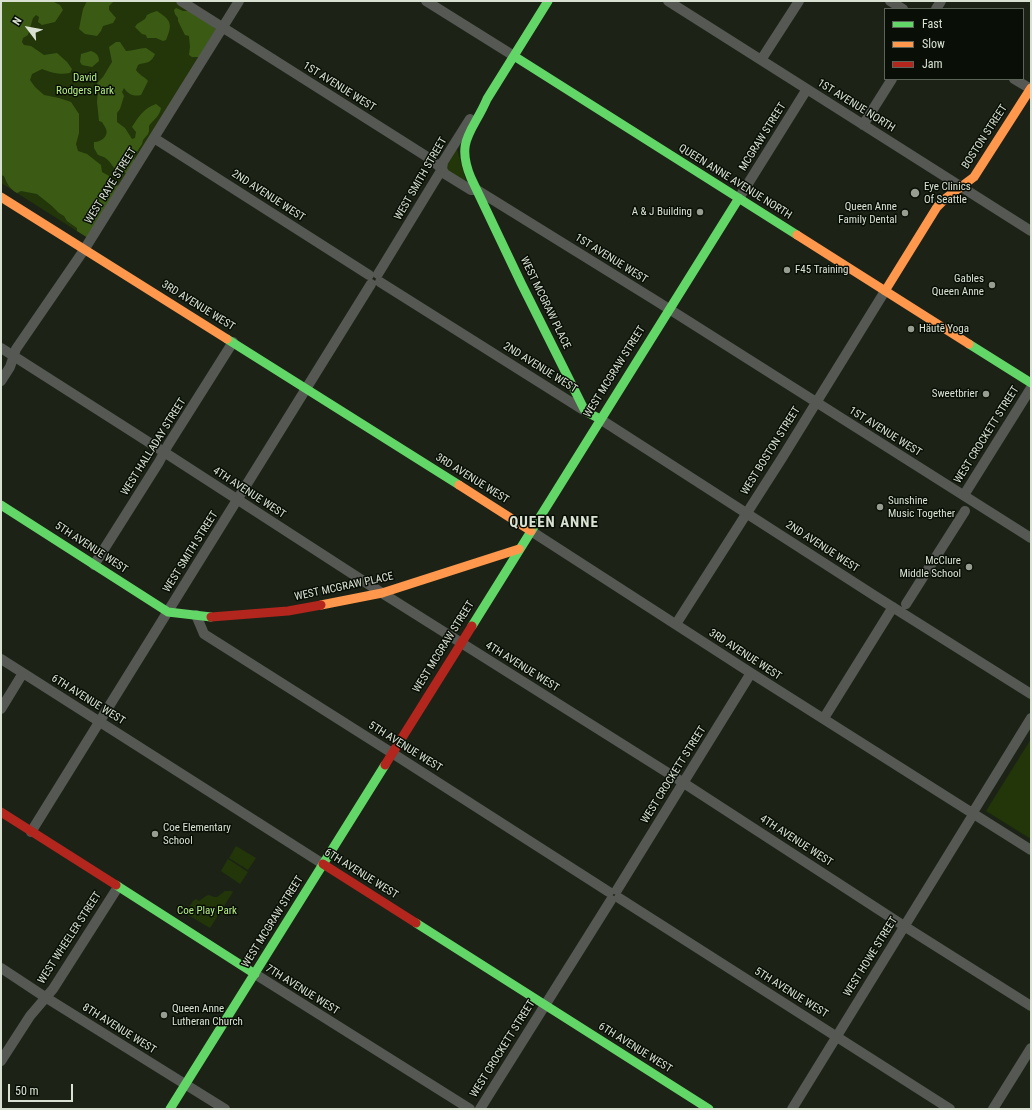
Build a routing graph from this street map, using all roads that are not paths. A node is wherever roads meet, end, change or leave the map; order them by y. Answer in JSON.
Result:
{"nodes":[{"id":1,"x":181,"y":1,"type":"edge"},
{"id":2,"x":239,"y":1,"type":"edge"},
{"id":3,"x":426,"y":1,"type":"edge"},
{"id":4,"x":548,"y":1,"type":"edge"},
{"id":5,"x":668,"y":1,"type":"edge"},
{"id":6,"x":799,"y":1,"type":"edge"},
{"id":7,"x":890,"y":1,"type":"edge"},
{"id":8,"x":901,"y":8,"type":"edge"},
{"id":9,"x":223,"y":28,"type":"junction"},
{"id":10,"x":514,"y":56,"type":"junction"},
{"id":11,"x":762,"y":60,"type":"junction"},
{"id":12,"x":891,"y":80,"type":"edge"},
{"id":13,"x":1016,"y":80,"type":"edge"},
{"id":14,"x":807,"y":89,"type":"junction"},
{"id":15,"x":1031,"y":89,"type":"edge"},
{"id":16,"x":487,"y":99,"type":"junction"},
{"id":17,"x":863,"y":125,"type":"junction"},
{"id":18,"x":154,"y":138,"type":"junction"},
{"id":19,"x":442,"y":169,"type":"junction"},
{"id":20,"x":961,"y":187,"type":"junction"},
{"id":21,"x":478,"y":190,"type":"junction"},
{"id":22,"x":1,"y":197,"type":"edge"},
{"id":23,"x":738,"y":198,"type":"junction"},
{"id":24,"x":1031,"y":232,"type":"edge"},
{"id":25,"x":84,"y":250,"type":"junction"},
{"id":26,"x":374,"y":279,"type":"junction"},
{"id":27,"x":885,"y":291,"type":"junction"},
{"id":28,"x":669,"y":309,"type":"junction"},
{"id":29,"x":234,"y":342,"type":"junction"},
{"id":30,"x":1,"y":348,"type":"edge"},
{"id":31,"x":13,"y":356,"type":"junction"},
{"id":32,"x":1,"y":381,"type":"edge"},
{"id":33,"x":1031,"y":383,"type":"edge"},
{"id":34,"x":307,"y":388,"type":"junction"},
{"id":35,"x":1031,"y":388,"type":"edge"},
{"id":36,"x":816,"y":402,"type":"junction"},
{"id":37,"x":585,"y":411,"type":"junction"},
{"id":38,"x":600,"y":419,"type":"junction"},
{"id":39,"x":164,"y":452,"type":"junction"},
{"id":40,"x":964,"y":496,"type":"junction"},
{"id":41,"x":238,"y":500,"type":"junction"},
{"id":42,"x":1,"y":505,"type":"edge"},
{"id":43,"x":965,"y":511,"type":"dead end"},
{"id":44,"x":746,"y":513,"type":"junction"},
{"id":45,"x":531,"y":531,"type":"junction"},
{"id":46,"x":1031,"y":538,"type":"edge"},
{"id":47,"x":519,"y":549,"type":"junction"},
{"id":48,"x":94,"y":564,"type":"junction"},
{"id":49,"x":382,"y":593,"type":"junction"},
{"id":50,"x":906,"y":604,"type":"dead end"},
{"id":51,"x":893,"y":607,"type":"junction"},
{"id":52,"x":168,"y":612,"type":"junction"},
{"id":53,"x":196,"y":615,"type":"junction"},
{"id":54,"x":676,"y":624,"type":"junction"},
{"id":55,"x":461,"y":642,"type":"junction"},
{"id":56,"x":1,"y":659,"type":"edge"},
{"id":57,"x":23,"y":673,"type":"junction"},
{"id":58,"x":751,"y":674,"type":"junction"},
{"id":59,"x":1031,"y":694,"type":"edge"},
{"id":60,"x":1,"y":709,"type":"edge"},
{"id":61,"x":824,"y":718,"type":"junction"},
{"id":62,"x":1031,"y":718,"type":"edge"},
{"id":63,"x":100,"y":722,"type":"junction"},
{"id":64,"x":392,"y":753,"type":"junction"},
{"id":65,"x":683,"y":783,"type":"junction"},
{"id":66,"x":1,"y":812,"type":"edge"},
{"id":67,"x":973,"y":814,"type":"junction"},
{"id":68,"x":31,"y":832,"type":"junction"},
{"id":69,"x":1031,"y":850,"type":"edge"},
{"id":70,"x":323,"y":864,"type":"junction"},
{"id":71,"x":118,"y":887,"type":"junction"},
{"id":72,"x":614,"y":895,"type":"junction"},
{"id":73,"x":904,"y":926,"type":"junction"},
{"id":74,"x":1,"y":968,"type":"edge"},
{"id":75,"x":255,"y":974,"type":"junction"},
{"id":76,"x":45,"y":997,"type":"junction"},
{"id":77,"x":544,"y":1005,"type":"junction"},
{"id":78,"x":1031,"y":1006,"type":"edge"},
{"id":79,"x":836,"y":1036,"type":"junction"},
{"id":80,"x":1031,"y":1048,"type":"edge"},
{"id":81,"x":1,"y":1061,"type":"edge"},
{"id":82,"x":186,"y":1084,"type":"junction"},
{"id":83,"x":170,"y":1109,"type":"edge"},
{"id":84,"x":225,"y":1109,"type":"edge"},
{"id":85,"x":470,"y":1109,"type":"edge"},
{"id":86,"x":480,"y":1109,"type":"edge"},
{"id":87,"x":709,"y":1109,"type":"edge"},
{"id":88,"x":792,"y":1109,"type":"edge"},
{"id":89,"x":950,"y":1109,"type":"edge"},
{"id":90,"x":993,"y":1109,"type":"edge"}],
"edges":[{"from":1,"to":9,"type":"street","name":"1ST AVENUE WEST"},
{"from":2,"to":9,"type":"street","name":"WEST RAYE STREET"},
{"from":3,"to":10,"type":"street","name":"QUEEN ANNE AVENUE NORTH"},
{"from":4,"to":10,"type":"street","name":"WEST SMITH STREET"},
{"from":5,"to":11,"type":"street","name":"1ST AVENUE NORTH"},
{"from":6,"to":11,"type":"street"},
{"from":7,"to":8,"type":"street"},
{"from":9,"to":18,"type":"street","name":"WEST RAYE STREET"},
{"from":9,"to":19,"type":"street","name":"1ST AVENUE WEST"},
{"from":10,"to":16,"type":"street","name":"WEST SMITH STREET"},
{"from":10,"to":23,"type":"street","name":"QUEEN ANNE AVENUE NORTH"},
{"from":11,"to":14,"type":"street","name":"1ST AVENUE NORTH"},
{"from":12,"to":17,"type":"street"},
{"from":13,"to":15,"type":"street"},
{"from":14,"to":17,"type":"street","name":"1ST AVENUE NORTH"},
{"from":14,"to":23,"type":"street","name":"MCGRAW STREET"},
{"from":15,"to":20,"type":"street","name":"BOSTON STREET"},
{"from":16,"to":19,"type":"street","name":"WEST SMITH STREET"},
{"from":16,"to":21,"type":"street","name":"WEST SMITH STREET"},
{"from":17,"to":20,"type":"street","name":"1ST AVENUE NORTH"},
{"from":18,"to":25,"type":"street","name":"WEST RAYE STREET"},
{"from":18,"to":26,"type":"street","name":"2ND AVENUE WEST"},
{"from":19,"to":21,"type":"street","name":"1ST AVENUE WEST"},
{"from":19,"to":26,"type":"street","name":"WEST SMITH STREET"},
{"from":20,"to":24,"type":"street","name":"1ST AVENUE NORTH"},
{"from":20,"to":27,"type":"street","name":"BOSTON STREET"},
{"from":21,"to":28,"type":"street","name":"1ST AVENUE WEST"},
{"from":21,"to":37,"type":"street","name":"WEST MCGRAW PLACE"},
{"from":22,"to":25,"type":"street","name":"3RD AVENUE WEST"},
{"from":23,"to":27,"type":"street","name":"QUEEN ANNE AVENUE NORTH"},
{"from":23,"to":28,"type":"street","name":"WEST MCGRAW STREET"},
{"from":25,"to":29,"type":"street","name":"3RD AVENUE WEST"},
{"from":25,"to":31,"type":"street","name":"WEST RAYE STREET"},
{"from":26,"to":34,"type":"street","name":"WEST SMITH STREET"},
{"from":26,"to":37,"type":"street","name":"2ND AVENUE WEST"},
{"from":27,"to":33,"type":"street","name":"QUEEN ANNE AVENUE NORTH"},
{"from":27,"to":36,"type":"street","name":"WEST BOSTON STREET"},
{"from":28,"to":36,"type":"street","name":"1ST AVENUE WEST"},
{"from":28,"to":38,"type":"street","name":"WEST MCGRAW STREET"},
{"from":29,"to":34,"type":"street","name":"3RD AVENUE WEST"},
{"from":29,"to":39,"type":"street","name":"WEST HALLADAY STREET"},
{"from":30,"to":31,"type":"street","name":"4TH AVENUE WEST"},
{"from":31,"to":32,"type":"street","name":"WEST RAYE STREET"},
{"from":31,"to":39,"type":"street","name":"4TH AVENUE WEST"},
{"from":34,"to":41,"type":"street","name":"WEST SMITH STREET"},
{"from":34,"to":45,"type":"street","name":"3RD AVENUE WEST"},
{"from":35,"to":40,"type":"street","name":"WEST CROCKETT STREET"},
{"from":36,"to":40,"type":"street","name":"1ST AVENUE WEST"},
{"from":36,"to":44,"type":"street","name":"WEST BOSTON STREET"},
{"from":37,"to":38,"type":"street"},
{"from":38,"to":44,"type":"street","name":"2ND AVENUE WEST"},
{"from":38,"to":45,"type":"street","name":"WEST MCGRAW STREET"},
{"from":39,"to":41,"type":"street","name":"4TH AVENUE WEST"},
{"from":39,"to":48,"type":"street","name":"WEST HALLADAY STREET"},
{"from":40,"to":46,"type":"street","name":"1ST AVENUE WEST"},
{"from":41,"to":49,"type":"street","name":"4TH AVENUE WEST"},
{"from":41,"to":52,"type":"street","name":"WEST SMITH STREET"},
{"from":42,"to":48,"type":"street","name":"5TH AVENUE WEST"},
{"from":43,"to":50,"type":"street"},
{"from":44,"to":51,"type":"street","name":"2ND AVENUE WEST"},
{"from":44,"to":54,"type":"street","name":"WEST BOSTON STREET"},
{"from":45,"to":47,"type":"street","name":"WEST MCGRAW STREET"},
{"from":45,"to":54,"type":"street","name":"3RD AVENUE WEST"},
{"from":47,"to":49,"type":"street","name":"WEST MCGRAW PLACE"},
{"from":47,"to":55,"type":"street","name":"WEST MCGRAW STREET"},
{"from":48,"to":52,"type":"street","name":"5TH AVENUE WEST"},
{"from":49,"to":53,"type":"street","name":"WEST MCGRAW PLACE"},
{"from":49,"to":55,"type":"street","name":"4TH AVENUE WEST"},
{"from":51,"to":59,"type":"street","name":"2ND AVENUE WEST"},
{"from":51,"to":61,"type":"street"},
{"from":52,"to":53,"type":"street","name":"WEST MCGRAW PLACE"},
{"from":52,"to":63,"type":"street","name":"WEST SMITH STREET"},
{"from":53,"to":64,"type":"street","name":"5TH AVENUE WEST"},
{"from":54,"to":58,"type":"street","name":"3RD AVENUE WEST"},
{"from":55,"to":64,"type":"street","name":"WEST MCGRAW STREET"},
{"from":55,"to":65,"type":"street","name":"4TH AVENUE WEST"},
{"from":56,"to":57,"type":"street","name":"6TH AVENUE WEST"},
{"from":57,"to":60,"type":"street"},
{"from":57,"to":63,"type":"street","name":"6TH AVENUE WEST"},
{"from":58,"to":61,"type":"street","name":"3RD AVENUE WEST"},
{"from":58,"to":65,"type":"street","name":"WEST CROCKETT STREET"},
{"from":61,"to":67,"type":"street","name":"3RD AVENUE WEST"},
{"from":62,"to":67,"type":"street","name":"WEST HOWE STREET"},
{"from":63,"to":68,"type":"street","name":"WEST SMITH STREET"},
{"from":63,"to":70,"type":"street","name":"6TH AVENUE WEST"},
{"from":64,"to":70,"type":"street","name":"WEST MCGRAW STREET"},
{"from":64,"to":72,"type":"street","name":"5TH AVENUE WEST"},
{"from":65,"to":72,"type":"street","name":"WEST CROCKETT STREET"},
{"from":65,"to":73,"type":"street","name":"4TH AVENUE WEST"},
{"from":66,"to":68,"type":"street","name":"7TH AVENUE WEST"},
{"from":67,"to":69,"type":"street","name":"3RD AVENUE WEST"},
{"from":67,"to":73,"type":"street","name":"WEST HOWE STREET"},
{"from":68,"to":71,"type":"street","name":"7TH AVENUE WEST"},
{"from":70,"to":75,"type":"street","name":"WEST MCGRAW STREET"},
{"from":70,"to":77,"type":"street","name":"6TH AVENUE WEST"},
{"from":71,"to":75,"type":"street","name":"7TH AVENUE WEST"},
{"from":71,"to":76,"type":"street","name":"WEST WHEELER STREET"},
{"from":72,"to":77,"type":"street","name":"WEST CROCKETT STREET"},
{"from":72,"to":79,"type":"street","name":"5TH AVENUE WEST"},
{"from":73,"to":78,"type":"street","name":"4TH AVENUE WEST"},
{"from":73,"to":79,"type":"street","name":"WEST HOWE STREET"},
{"from":74,"to":76,"type":"street","name":"8TH AVENUE WEST"},
{"from":75,"to":82,"type":"street","name":"WEST MCGRAW STREET"},
{"from":75,"to":85,"type":"street","name":"7TH AVENUE WEST"},
{"from":76,"to":81,"type":"street","name":"WEST WHEELER STREET"},
{"from":76,"to":82,"type":"street","name":"8TH AVENUE WEST"},
{"from":77,"to":86,"type":"street","name":"WEST CROCKETT STREET"},
{"from":77,"to":87,"type":"street","name":"6TH AVENUE WEST"},
{"from":79,"to":88,"type":"street","name":"WEST HOWE STREET"},
{"from":79,"to":89,"type":"street","name":"5TH AVENUE WEST"},
{"from":80,"to":90,"type":"street"},
{"from":82,"to":83,"type":"street","name":"WEST MCGRAW STREET"},
{"from":82,"to":84,"type":"street","name":"8TH AVENUE WEST"}]}
